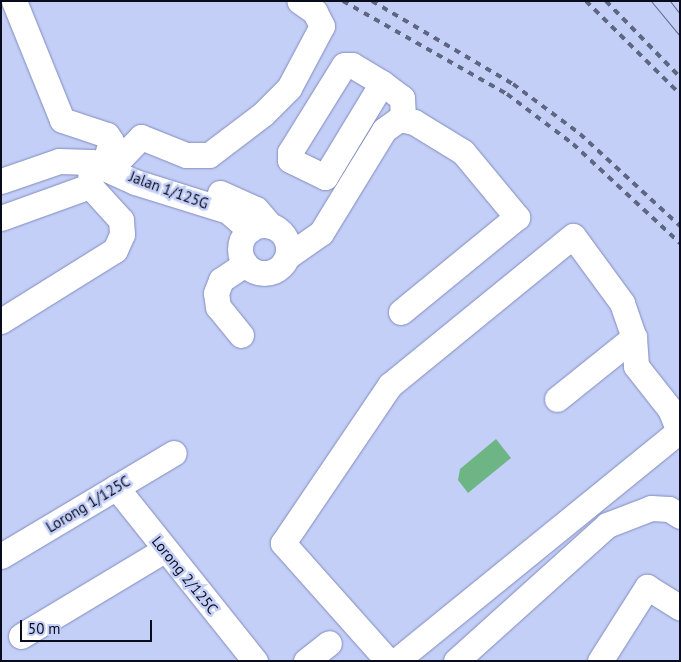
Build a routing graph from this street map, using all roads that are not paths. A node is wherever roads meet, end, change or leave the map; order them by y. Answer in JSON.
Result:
{"nodes":[{"id":1,"x":14,"y":1,"type":"edge"},
{"id":2,"x":299,"y":1,"type":"edge"},
{"id":3,"x":382,"y":83,"type":"dead end"},
{"id":4,"x":403,"y":119,"type":"junction"},
{"id":5,"x":103,"y":171,"type":"junction"},
{"id":6,"x":1,"y":181,"type":"edge"},
{"id":7,"x":1,"y":218,"type":"edge"},
{"id":8,"x":260,"y":228,"type":"junction"},
{"id":9,"x":288,"y":256,"type":"junction"},
{"id":10,"x":245,"y":264,"type":"junction"},
{"id":11,"x":401,"y":312,"type":"dead end"},
{"id":12,"x":1,"y":321,"type":"edge"},
{"id":13,"x":241,"y":335,"type":"dead end"},
{"id":14,"x":634,"y":337,"type":"junction"},
{"id":15,"x":557,"y":398,"type":"dead end"},
{"id":16,"x":174,"y":452,"type":"dead end"},
{"id":17,"x":116,"y":487,"type":"junction"},
{"id":18,"x":680,"y":516,"type":"edge"},
{"id":19,"x":164,"y":550,"type":"junction"},
{"id":20,"x":1,"y":556,"type":"edge"},
{"id":21,"x":680,"y":608,"type":"edge"},
{"id":22,"x":21,"y":636,"type":"dead end"},
{"id":23,"x":328,"y":643,"type":"dead end"},
{"id":24,"x":255,"y":661,"type":"edge"},
{"id":25,"x":306,"y":661,"type":"edge"},
{"id":26,"x":388,"y":661,"type":"edge"},
{"id":27,"x":396,"y":661,"type":"edge"},
{"id":28,"x":456,"y":661,"type":"edge"},
{"id":29,"x":600,"y":661,"type":"edge"}],
"edges":[{"from":1,"to":5,"type":"street"},
{"from":2,"to":5,"type":"street"},
{"from":3,"to":4,"type":"street"},
{"from":4,"to":9,"type":"street"},
{"from":4,"to":11,"type":"street"},
{"from":5,"to":6,"type":"street"},
{"from":5,"to":7,"type":"street"},
{"from":5,"to":8,"type":"street","name":"Jalan 1/125G"},
{"from":5,"to":12,"type":"street"},
{"from":8,"to":9,"type":"street"},
{"from":8,"to":10,"type":"street"},
{"from":9,"to":10,"type":"street"},
{"from":10,"to":13,"type":"street"},
{"from":14,"to":15,"type":"street"},
{"from":14,"to":26,"type":"street"},
{"from":14,"to":27,"type":"street"},
{"from":16,"to":17,"type":"street","name":"Lorong 1/125C"},
{"from":17,"to":19,"type":"street","name":"Lorong 2/125C"},
{"from":17,"to":20,"type":"street","name":"Lorong 1/125C"},
{"from":18,"to":28,"type":"street"},
{"from":19,"to":22,"type":"street"},
{"from":19,"to":24,"type":"street","name":"Lorong 2/125C"},
{"from":21,"to":29,"type":"street"},
{"from":23,"to":25,"type":"street"}]}
